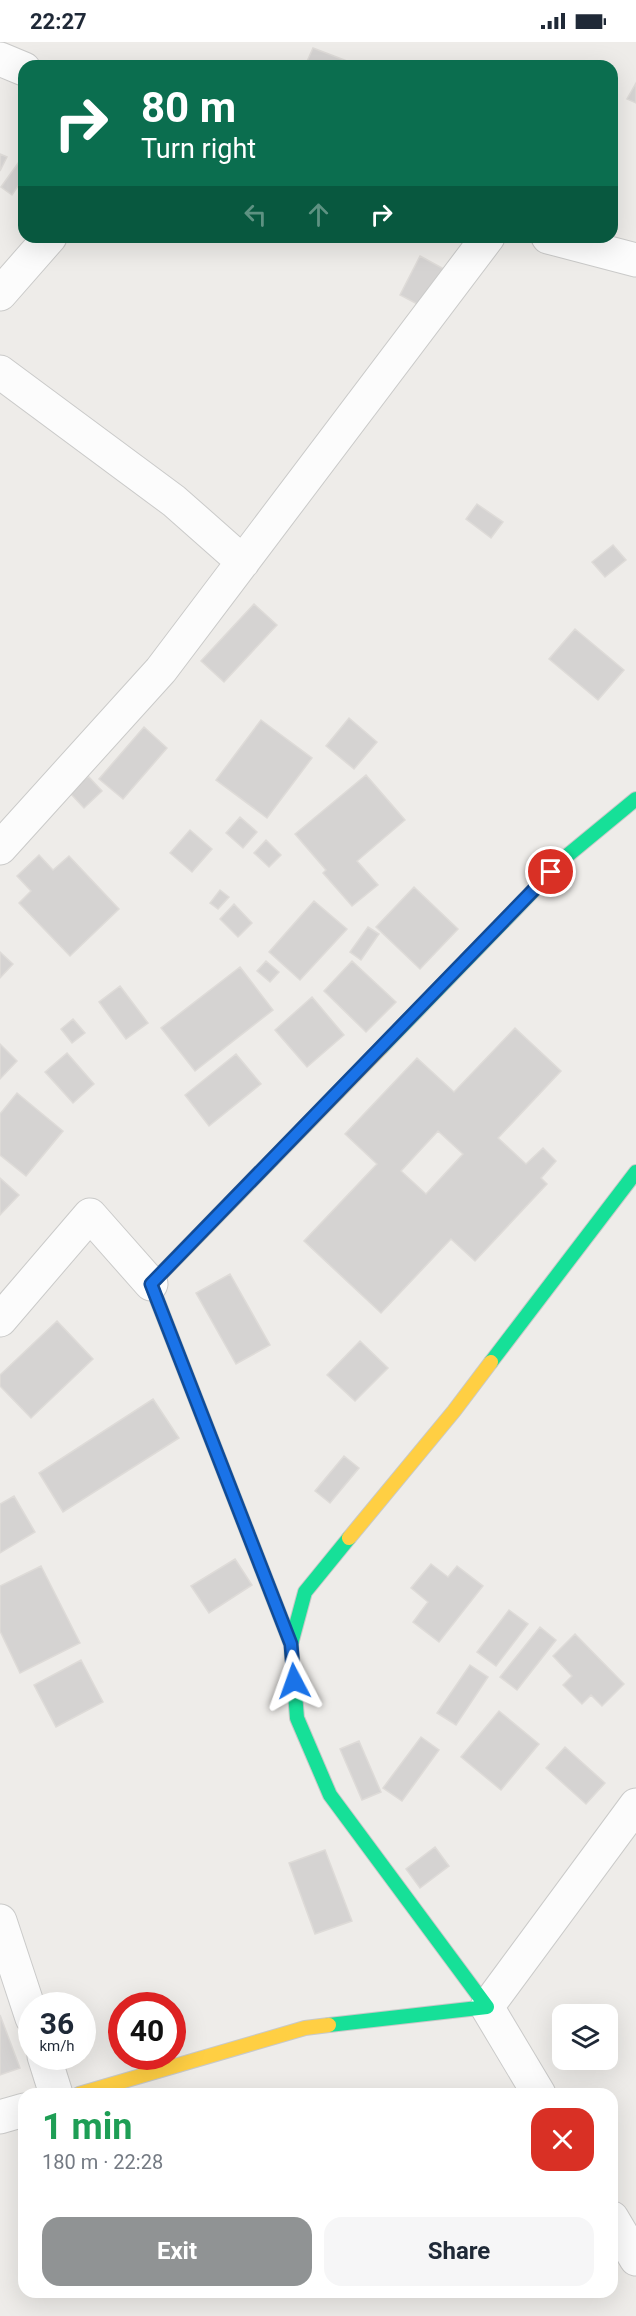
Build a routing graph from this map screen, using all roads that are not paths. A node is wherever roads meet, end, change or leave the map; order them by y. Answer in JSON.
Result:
{"nodes":[{"id":1,"x":0,"y":59,"type":"edge"},
{"id":2,"x":18,"y":66,"type":"edge"},
{"id":3,"x":45,"y":243,"type":"edge"},
{"id":4,"x":483,"y":243,"type":"edge"},
{"id":5,"x":571,"y":243,"type":"edge"},
{"id":6,"x":636,"y":260,"type":"edge"},
{"id":7,"x":0,"y":294,"type":"edge"},
{"id":8,"x":0,"y":372,"type":"edge"},
{"id":9,"x":243,"y":562,"type":"junction"},
{"id":10,"x":636,"y":799,"type":"edge"},
{"id":11,"x":0,"y":848,"type":"edge"},
{"id":12,"x":636,"y":1172,"type":"edge"},
{"id":13,"x":151,"y":1284,"type":"junction"},
{"id":14,"x":0,"y":1320,"type":"edge"},
{"id":15,"x":291,"y":1644,"type":"junction"},
{"id":16,"x":636,"y":1805,"type":"edge"},
{"id":17,"x":0,"y":1921,"type":"edge"},
{"id":18,"x":23,"y":1992,"type":"edge"},
{"id":19,"x":487,"y":2007,"type":"junction"},
{"id":20,"x":48,"y":2070,"type":"edge"},
{"id":21,"x":54,"y":2088,"type":"edge"},
{"id":22,"x":100,"y":2088,"type":"edge"},
{"id":23,"x":535,"y":2088,"type":"edge"},
{"id":24,"x":18,"y":2112,"type":"edge"},
{"id":25,"x":0,"y":2117,"type":"edge"},
{"id":26,"x":618,"y":2228,"type":"edge"},
{"id":27,"x":636,"y":2259,"type":"edge"}],
"edges":[{"from":1,"to":2,"type":"street"},
{"from":3,"to":7,"type":"street"},
{"from":4,"to":9,"type":"street"},
{"from":5,"to":6,"type":"street"},
{"from":8,"to":9,"type":"street"},
{"from":9,"to":11,"type":"street"},
{"from":10,"to":13,"type":"street"},
{"from":12,"to":15,"type":"street"},
{"from":13,"to":14,"type":"street"},
{"from":13,"to":15,"type":"street"},
{"from":15,"to":19,"type":"street"},
{"from":16,"to":19,"type":"street"},
{"from":17,"to":18,"type":"street"},
{"from":19,"to":22,"type":"street"},
{"from":19,"to":23,"type":"street"},
{"from":20,"to":21,"type":"street"},
{"from":24,"to":25,"type":"street"},
{"from":26,"to":27,"type":"street"}]}
